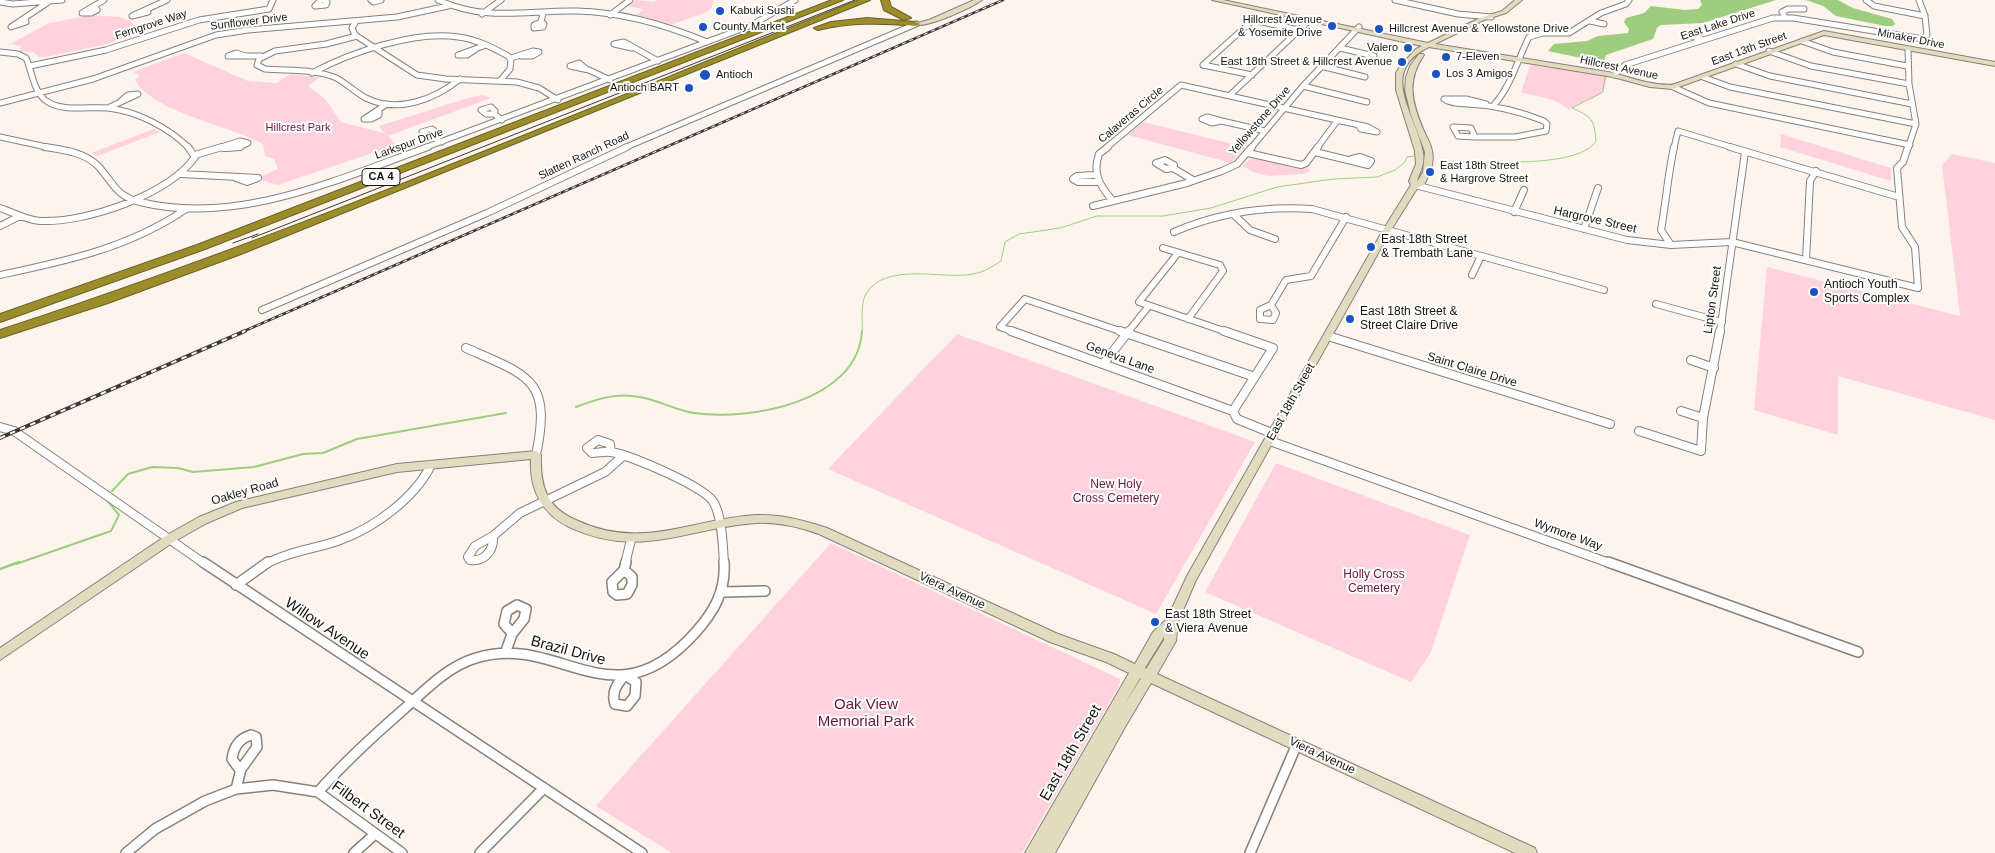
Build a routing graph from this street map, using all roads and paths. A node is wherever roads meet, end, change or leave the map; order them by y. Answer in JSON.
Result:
{"nodes":[{"id":1,"x":62,"y":0,"type":"edge"},
{"id":2,"x":104,"y":0,"type":"edge"},
{"id":3,"x":167,"y":0,"type":"edge"},
{"id":4,"x":273,"y":0,"type":"edge"},
{"id":5,"x":371,"y":0,"type":"edge"},
{"id":6,"x":381,"y":0,"type":"edge"},
{"id":7,"x":438,"y":0,"type":"edge"},
{"id":8,"x":501,"y":0,"type":"edge"},
{"id":9,"x":630,"y":0,"type":"edge"},
{"id":10,"x":795,"y":0,"type":"edge"},
{"id":11,"x":822,"y":0,"type":"edge"},
{"id":12,"x":839,"y":0,"type":"edge"},
{"id":13,"x":866,"y":0,"type":"edge"},
{"id":14,"x":885,"y":0,"type":"edge"},
{"id":15,"x":968,"y":0,"type":"edge"},
{"id":16,"x":979,"y":0,"type":"edge"},
{"id":17,"x":1215,"y":0,"type":"edge"},
{"id":18,"x":1230,"y":0,"type":"edge"},
{"id":19,"x":1395,"y":0,"type":"edge"},
{"id":20,"x":1518,"y":0,"type":"edge"},
{"id":21,"x":1629,"y":0,"type":"edge"},
{"id":22,"x":1866,"y":0,"type":"edge"},
{"id":23,"x":1919,"y":0,"type":"edge"},
{"id":24,"x":50,"y":1,"type":"edge"},
{"id":25,"x":0,"y":2,"type":"edge"},
{"id":26,"x":448,"y":6,"type":"junction"},
{"id":27,"x":95,"y":7,"type":"dead end"},
{"id":28,"x":1804,"y":9,"type":"dead end"},
{"id":29,"x":147,"y":10,"type":"dead end"},
{"id":30,"x":544,"y":13,"type":"junction"},
{"id":31,"x":482,"y":14,"type":"junction"},
{"id":32,"x":610,"y":15,"type":"junction"},
{"id":33,"x":1925,"y":16,"type":"junction"},
{"id":34,"x":1785,"y":17,"type":"junction"},
{"id":35,"x":1491,"y":18,"type":"junction"},
{"id":36,"x":26,"y":19,"type":"dead end"},
{"id":37,"x":1310,"y":20,"type":"junction"},
{"id":38,"x":356,"y":21,"type":"junction"},
{"id":39,"x":1590,"y":21,"type":"junction"},
{"id":40,"x":541,"y":22,"type":"dead end"},
{"id":41,"x":916,"y":24,"type":"junction"},
{"id":42,"x":1604,"y":24,"type":"dead end"},
{"id":43,"x":1825,"y":26,"type":"dead end"},
{"id":44,"x":1358,"y":28,"type":"junction"},
{"id":45,"x":760,"y":30,"type":"junction"},
{"id":46,"x":1299,"y":30,"type":"junction"},
{"id":47,"x":1824,"y":33,"type":"junction"},
{"id":48,"x":1688,"y":35,"type":"dead end"},
{"id":49,"x":357,"y":36,"type":"junction"},
{"id":50,"x":1702,"y":40,"type":"junction"},
{"id":51,"x":1802,"y":41,"type":"junction"},
{"id":52,"x":707,"y":42,"type":"junction"},
{"id":53,"x":1433,"y":44,"type":"junction"},
{"id":54,"x":486,"y":45,"type":"junction"},
{"id":55,"x":377,"y":48,"type":"junction"},
{"id":56,"x":632,"y":48,"type":"dead end"},
{"id":57,"x":1340,"y":48,"type":"junction"},
{"id":58,"x":476,"y":49,"type":"dead end"},
{"id":59,"x":1908,"y":49,"type":"junction"},
{"id":60,"x":1769,"y":51,"type":"junction"},
{"id":61,"x":0,"y":52,"type":"edge"},
{"id":62,"x":246,"y":56,"type":"dead end"},
{"id":63,"x":261,"y":56,"type":"junction"},
{"id":64,"x":520,"y":56,"type":"dead end"},
{"id":65,"x":1374,"y":56,"type":"dead end"},
{"id":66,"x":510,"y":58,"type":"junction"},
{"id":67,"x":1518,"y":59,"type":"junction"},
{"id":68,"x":658,"y":61,"type":"junction"},
{"id":69,"x":1736,"y":64,"type":"junction"},
{"id":70,"x":1995,"y":64,"type":"edge"},
{"id":71,"x":30,"y":66,"type":"junction"},
{"id":72,"x":706,"y":66,"type":"junction"},
{"id":73,"x":1321,"y":66,"type":"junction"},
{"id":74,"x":1907,"y":66,"type":"junction"},
{"id":75,"x":586,"y":69,"type":"dead end"},
{"id":76,"x":312,"y":73,"type":"junction"},
{"id":77,"x":1252,"y":75,"type":"junction"},
{"id":78,"x":1614,"y":75,"type":"junction"},
{"id":79,"x":1703,"y":76,"type":"junction"},
{"id":80,"x":1365,"y":77,"type":"dead end"},
{"id":81,"x":460,"y":79,"type":"junction"},
{"id":82,"x":610,"y":80,"type":"junction"},
{"id":83,"x":500,"y":81,"type":"junction"},
{"id":84,"x":1909,"y":84,"type":"junction"},
{"id":85,"x":1303,"y":86,"type":"junction"},
{"id":86,"x":1673,"y":87,"type":"junction"},
{"id":87,"x":39,"y":93,"type":"junction"},
{"id":88,"x":1230,"y":95,"type":"junction"},
{"id":89,"x":558,"y":100,"type":"junction"},
{"id":90,"x":120,"y":102,"type":"dead end"},
{"id":91,"x":1367,"y":102,"type":"dead end"},
{"id":92,"x":0,"y":103,"type":"edge"},
{"id":93,"x":387,"y":104,"type":"junction"},
{"id":94,"x":1486,"y":104,"type":"junction"},
{"id":95,"x":1912,"y":104,"type":"junction"},
{"id":96,"x":1494,"y":105,"type":"junction"},
{"id":97,"x":110,"y":108,"type":"junction"},
{"id":98,"x":1284,"y":108,"type":"junction"},
{"id":99,"x":379,"y":110,"type":"dead end"},
{"id":100,"x":494,"y":114,"type":"dead end"},
{"id":101,"x":502,"y":120,"type":"junction"},
{"id":102,"x":1337,"y":121,"type":"junction"},
{"id":103,"x":1222,"y":122,"type":"dead end"},
{"id":104,"x":1916,"y":124,"type":"junction"},
{"id":105,"x":1359,"y":126,"type":"dead end"},
{"id":106,"x":1265,"y":131,"type":"junction"},
{"id":107,"x":0,"y":136,"type":"edge"},
{"id":108,"x":434,"y":136,"type":"dead end"},
{"id":109,"x":1475,"y":138,"type":"dead end"},
{"id":110,"x":442,"y":142,"type":"junction"},
{"id":111,"x":1910,"y":145,"type":"junction"},
{"id":112,"x":224,"y":148,"type":"dead end"},
{"id":113,"x":1315,"y":152,"type":"junction"},
{"id":114,"x":1745,"y":152,"type":"junction"},
{"id":115,"x":1248,"y":153,"type":"junction"},
{"id":116,"x":195,"y":155,"type":"junction"},
{"id":117,"x":1352,"y":159,"type":"dead end"},
{"id":118,"x":1173,"y":168,"type":"dead end"},
{"id":119,"x":1816,"y":171,"type":"junction"},
{"id":120,"x":181,"y":174,"type":"junction"},
{"id":121,"x":236,"y":178,"type":"dead end"},
{"id":122,"x":1193,"y":180,"type":"junction"},
{"id":123,"x":1415,"y":185,"type":"junction"},
{"id":124,"x":1598,"y":188,"type":"dead end"},
{"id":125,"x":1524,"y":190,"type":"dead end"},
{"id":126,"x":1899,"y":197,"type":"junction"},
{"id":127,"x":132,"y":199,"type":"junction"},
{"id":128,"x":1112,"y":201,"type":"junction"},
{"id":129,"x":1093,"y":206,"type":"dead end"},
{"id":130,"x":0,"y":208,"type":"edge"},
{"id":131,"x":186,"y":209,"type":"junction"},
{"id":132,"x":1514,"y":212,"type":"junction"},
{"id":133,"x":1233,"y":214,"type":"junction"},
{"id":134,"x":20,"y":216,"type":"junction"},
{"id":135,"x":1346,"y":218,"type":"junction"},
{"id":136,"x":0,"y":226,"type":"edge"},
{"id":137,"x":1387,"y":230,"type":"junction"},
{"id":138,"x":1584,"y":230,"type":"junction"},
{"id":139,"x":1174,"y":232,"type":"dead end"},
{"id":140,"x":1275,"y":239,"type":"dead end"},
{"id":141,"x":1732,"y":242,"type":"junction"},
{"id":142,"x":1670,"y":245,"type":"junction"},
{"id":143,"x":1163,"y":248,"type":"dead end"},
{"id":144,"x":1178,"y":253,"type":"junction"},
{"id":145,"x":1481,"y":256,"type":"junction"},
{"id":146,"x":1806,"y":260,"type":"junction"},
{"id":147,"x":0,"y":275,"type":"edge"},
{"id":148,"x":1472,"y":275,"type":"dead end"},
{"id":149,"x":1604,"y":290,"type":"dead end"},
{"id":150,"x":1656,"y":304,"type":"dead end"},
{"id":151,"x":1271,"y":305,"type":"dead end"},
{"id":152,"x":1148,"y":307,"type":"junction"},
{"id":153,"x":262,"y":310,"type":"dead end"},
{"id":154,"x":0,"y":318,"type":"edge"},
{"id":155,"x":1188,"y":319,"type":"junction"},
{"id":156,"x":1722,"y":322,"type":"junction"},
{"id":157,"x":0,"y":334,"type":"edge"},
{"id":158,"x":1127,"y":334,"type":"junction"},
{"id":159,"x":1328,"y":336,"type":"junction"},
{"id":160,"x":466,"y":348,"type":"dead end"},
{"id":161,"x":1691,"y":360,"type":"dead end"},
{"id":162,"x":1103,"y":364,"type":"junction"},
{"id":163,"x":1714,"y":368,"type":"junction"},
{"id":164,"x":1255,"y":377,"type":"junction"},
{"id":165,"x":1233,"y":411,"type":"junction"},
{"id":166,"x":1681,"y":411,"type":"dead end"},
{"id":167,"x":1703,"y":418,"type":"junction"},
{"id":168,"x":1610,"y":424,"type":"dead end"},
{"id":169,"x":0,"y":427,"type":"edge"},
{"id":170,"x":1639,"y":431,"type":"dead end"},
{"id":171,"x":1272,"y":438,"type":"junction"},
{"id":172,"x":611,"y":452,"type":"dead end"},
{"id":173,"x":536,"y":455,"type":"junction"},
{"id":174,"x":622,"y":456,"type":"junction"},
{"id":175,"x":431,"y":465,"type":"junction"},
{"id":176,"x":544,"y":501,"type":"junction"},
{"id":177,"x":720,"y":526,"type":"junction"},
{"id":178,"x":493,"y":536,"type":"dead end"},
{"id":179,"x":171,"y":538,"type":"junction"},
{"id":180,"x":631,"y":540,"type":"junction"},
{"id":181,"x":624,"y":570,"type":"dead end"},
{"id":182,"x":236,"y":585,"type":"junction"},
{"id":183,"x":765,"y":591,"type":"dead end"},
{"id":184,"x":722,"y":592,"type":"junction"},
{"id":185,"x":512,"y":633,"type":"dead end"},
{"id":186,"x":506,"y":651,"type":"junction"},
{"id":187,"x":1858,"y":652,"type":"dead end"},
{"id":188,"x":0,"y":655,"type":"edge"},
{"id":189,"x":1143,"y":673,"type":"junction"},
{"id":190,"x":412,"y":702,"type":"junction"},
{"id":191,"x":1297,"y":744,"type":"junction"},
{"id":192,"x":240,"y":770,"type":"dead end"},
{"id":193,"x":544,"y":788,"type":"junction"},
{"id":194,"x":236,"y":789,"type":"junction"},
{"id":195,"x":318,"y":792,"type":"junction"},
{"id":196,"x":375,"y":834,"type":"junction"},
{"id":197,"x":1523,"y":851,"type":"edge"},
{"id":198,"x":126,"y":853,"type":"edge"},
{"id":199,"x":354,"y":853,"type":"edge"},
{"id":200,"x":402,"y":853,"type":"edge"},
{"id":201,"x":480,"y":853,"type":"edge"},
{"id":202,"x":642,"y":853,"type":"edge"},
{"id":203,"x":1032,"y":853,"type":"edge"},
{"id":204,"x":1047,"y":853,"type":"edge"},
{"id":205,"x":1250,"y":853,"type":"edge"}],
"edges":[{"from":1,"to":24,"type":"street"},
{"from":2,"to":27,"type":"street"},
{"from":3,"to":29,"type":"street"},
{"from":4,"to":71,"type":"street","name":"Ferngrove Way"},
{"from":5,"to":6,"type":"street"},
{"from":7,"to":26,"type":"street"},
{"from":8,"to":31,"type":"street"},
{"from":9,"to":32,"type":"street"},
{"from":10,"to":52,"type":"street","name":"Larkspur Drive"},
{"from":11,"to":45,"type":"highway"},
{"from":12,"to":45,"type":"highway","number":"CA 4"},
{"from":13,"to":72,"type":"highway","number":"CA 4"},
{"from":14,"to":41,"type":"highway"},
{"from":15,"to":41,"type":"street","name":"Slatten Ranch Road"},
{"from":16,"to":41,"type":"street","name":"Slatten Ranch Road"},
{"from":17,"to":37,"type":"street","name":"Hillcrest Avenue"},
{"from":18,"to":44,"type":"street","name":"Hillcrest Avenue"},
{"from":19,"to":35,"type":"street"},
{"from":20,"to":35,"type":"street","name":"East 18th Street"},
{"from":21,"to":39,"type":"street"},
{"from":22,"to":33,"type":"street"},
{"from":23,"to":33,"type":"street"},
{"from":24,"to":25,"type":"street"},
{"from":24,"to":36,"type":"street"},
{"from":26,"to":31,"type":"street"},
{"from":26,"to":38,"type":"street","name":"Sunflower Drive"},
{"from":28,"to":34,"type":"street"},
{"from":30,"to":31,"type":"street"},
{"from":30,"to":32,"type":"street"},
{"from":30,"to":40,"type":"street"},
{"from":32,"to":52,"type":"street"},
{"from":33,"to":34,"type":"street","name":"East Lake Drive"},
{"from":34,"to":50,"type":"street","name":"East Lake Drive"},
{"from":35,"to":53,"type":"street","name":"East 18th Street"},
{"from":37,"to":44,"type":"street","name":"Hillcrest Avenue"},
{"from":37,"to":46,"type":"street"},
{"from":38,"to":49,"type":"street"},
{"from":38,"to":87,"type":"street","name":"Sunflower Drive"},
{"from":39,"to":42,"type":"street"},
{"from":39,"to":67,"type":"street"},
{"from":41,"to":72,"type":"highway"},
{"from":41,"to":153,"type":"street","name":"Slatten Ranch Road"},
{"from":43,"to":47,"type":"street"},
{"from":44,"to":53,"type":"street","name":"Hillcrest Avenue"},
{"from":44,"to":57,"type":"street","name":"Yellowstone Drive"},
{"from":45,"to":154,"type":"highway","number":"CA 4"},
{"from":46,"to":77,"type":"street"},
{"from":46,"to":77,"type":"street"},
{"from":47,"to":51,"type":"street","name":"East 13th Street"},
{"from":47,"to":59,"type":"street","name":"Minaker Drive"},
{"from":48,"to":50,"type":"street"},
{"from":49,"to":55,"type":"street"},
{"from":49,"to":63,"type":"street"},
{"from":50,"to":78,"type":"street","name":"East Lake Drive"},
{"from":51,"to":60,"type":"street","name":"East 13th Street"},
{"from":51,"to":74,"type":"street"},
{"from":52,"to":68,"type":"street","name":"Larkspur Drive"},
{"from":53,"to":67,"type":"street","name":"Hillcrest Avenue"},
{"from":53,"to":123,"type":"street","name":"East 18th Street"},
{"from":54,"to":55,"type":"street"},
{"from":54,"to":58,"type":"street"},
{"from":54,"to":66,"type":"street"},
{"from":55,"to":76,"type":"street"},
{"from":55,"to":81,"type":"street"},
{"from":56,"to":68,"type":"street"},
{"from":57,"to":65,"type":"street"},
{"from":57,"to":73,"type":"street","name":"Yellowstone Drive"},
{"from":59,"to":70,"type":"street","name":"Minaker Drive"},
{"from":59,"to":74,"type":"street"},
{"from":60,"to":69,"type":"street","name":"East 13th Street"},
{"from":60,"to":84,"type":"street"},
{"from":61,"to":71,"type":"street"},
{"from":62,"to":63,"type":"street"},
{"from":63,"to":76,"type":"street"},
{"from":64,"to":66,"type":"street"},
{"from":66,"to":83,"type":"street"},
{"from":67,"to":78,"type":"street","name":"Hillcrest Avenue"},
{"from":67,"to":96,"type":"street"},
{"from":68,"to":82,"type":"street","name":"Larkspur Drive"},
{"from":69,"to":79,"type":"street","name":"East 13th Street"},
{"from":69,"to":95,"type":"street"},
{"from":71,"to":87,"type":"street"},
{"from":72,"to":157,"type":"highway","number":"CA 4"},
{"from":73,"to":80,"type":"street"},
{"from":73,"to":85,"type":"street","name":"Yellowstone Drive"},
{"from":74,"to":84,"type":"street"},
{"from":75,"to":82,"type":"street"},
{"from":76,"to":93,"type":"street"},
{"from":77,"to":88,"type":"street"},
{"from":78,"to":86,"type":"street","name":"Hillcrest Avenue"},
{"from":79,"to":86,"type":"street","name":"East 13th Street"},
{"from":79,"to":104,"type":"street"},
{"from":81,"to":83,"type":"street"},
{"from":81,"to":93,"type":"street"},
{"from":82,"to":89,"type":"street","name":"Larkspur Drive"},
{"from":83,"to":89,"type":"street"},
{"from":84,"to":95,"type":"street"},
{"from":85,"to":91,"type":"street"},
{"from":85,"to":98,"type":"street","name":"Yellowstone Drive"},
{"from":86,"to":111,"type":"street","name":"Hillcrest Avenue"},
{"from":87,"to":92,"type":"street","name":"Sunflower Drive"},
{"from":87,"to":97,"type":"street"},
{"from":88,"to":98,"type":"street","name":"Calaveras Circle"},
{"from":88,"to":128,"type":"street","name":"Calaveras Circle"},
{"from":89,"to":101,"type":"street","name":"Larkspur Drive"},
{"from":90,"to":97,"type":"street"},
{"from":93,"to":99,"type":"street"},
{"from":94,"to":94,"type":"street"},
{"from":94,"to":96,"type":"street"},
{"from":95,"to":104,"type":"street"},
{"from":96,"to":109,"type":"street"},
{"from":97,"to":116,"type":"street"},
{"from":98,"to":102,"type":"street","name":"Calaveras Circle"},
{"from":98,"to":106,"type":"street","name":"Yellowstone Drive"},
{"from":100,"to":101,"type":"street"},
{"from":101,"to":110,"type":"street","name":"Larkspur Drive"},
{"from":102,"to":105,"type":"street","name":"Calaveras Circle"},
{"from":102,"to":113,"type":"street"},
{"from":103,"to":106,"type":"street"},
{"from":104,"to":111,"type":"street"},
{"from":106,"to":115,"type":"street","name":"Yellowstone Drive"},
{"from":107,"to":127,"type":"street","name":"Larkspur Drive"},
{"from":108,"to":110,"type":"street"},
{"from":110,"to":131,"type":"street","name":"Larkspur Drive"},
{"from":111,"to":126,"type":"street"},
{"from":112,"to":116,"type":"street"},
{"from":113,"to":115,"type":"street"},
{"from":113,"to":117,"type":"street"},
{"from":114,"to":119,"type":"street"},
{"from":114,"to":141,"type":"street","name":"Lipton Street"},
{"from":114,"to":142,"type":"street"},
{"from":115,"to":122,"type":"street","name":"Yellowstone Drive"},
{"from":116,"to":120,"type":"street"},
{"from":118,"to":122,"type":"street"},
{"from":119,"to":126,"type":"street"},
{"from":119,"to":146,"type":"street"},
{"from":120,"to":121,"type":"street"},
{"from":120,"to":127,"type":"street"},
{"from":122,"to":128,"type":"street","name":"Yellowstone Drive"},
{"from":123,"to":132,"type":"street","name":"Hargrove Street"},
{"from":123,"to":137,"type":"street","name":"East 18th Street"},
{"from":124,"to":138,"type":"street"},
{"from":125,"to":132,"type":"street"},
{"from":126,"to":146,"type":"street","name":"Hargrove Street"},
{"from":127,"to":131,"type":"street","name":"Larkspur Drive"},
{"from":127,"to":134,"type":"street"},
{"from":128,"to":129,"type":"street","name":"Yellowstone Drive"},
{"from":130,"to":134,"type":"street"},
{"from":131,"to":147,"type":"street"},
{"from":132,"to":138,"type":"street","name":"Hargrove Street"},
{"from":133,"to":135,"type":"street"},
{"from":133,"to":139,"type":"street"},
{"from":133,"to":140,"type":"street"},
{"from":134,"to":136,"type":"street"},
{"from":135,"to":137,"type":"street"},
{"from":135,"to":151,"type":"street"},
{"from":137,"to":145,"type":"street"},
{"from":137,"to":159,"type":"street","name":"East 18th Street"},
{"from":138,"to":142,"type":"street","name":"Hargrove Street"},
{"from":141,"to":142,"type":"street","name":"Hargrove Street"},
{"from":141,"to":146,"type":"street","name":"Hargrove Street"},
{"from":141,"to":156,"type":"street","name":"Lipton Street"},
{"from":143,"to":144,"type":"street"},
{"from":144,"to":152,"type":"street"},
{"from":144,"to":155,"type":"street"},
{"from":145,"to":148,"type":"street"},
{"from":145,"to":149,"type":"street"},
{"from":150,"to":156,"type":"street"},
{"from":152,"to":155,"type":"street"},
{"from":152,"to":158,"type":"street"},
{"from":155,"to":164,"type":"street"},
{"from":156,"to":163,"type":"street","name":"Lipton Street"},
{"from":158,"to":162,"type":"street"},
{"from":158,"to":162,"type":"street","name":"Geneva Lane"},
{"from":158,"to":164,"type":"street"},
{"from":159,"to":168,"type":"street","name":"Saint Claire Drive"},
{"from":159,"to":171,"type":"street","name":"East 18th Street"},
{"from":160,"to":173,"type":"street","name":"Viera Avenue"},
{"from":161,"to":163,"type":"street"},
{"from":162,"to":165,"type":"street","name":"Geneva Lane"},
{"from":163,"to":167,"type":"street","name":"Lipton Street"},
{"from":164,"to":165,"type":"street"},
{"from":165,"to":171,"type":"street","name":"Geneva Lane"},
{"from":166,"to":167,"type":"street"},
{"from":167,"to":170,"type":"street","name":"Lipton Street"},
{"from":169,"to":179,"type":"street","name":"Willow Avenue"},
{"from":171,"to":187,"type":"street","name":"Wymore Way"},
{"from":171,"to":189,"type":"street","name":"East 18th Street"},
{"from":172,"to":174,"type":"street","name":"Brazil Drive"},
{"from":173,"to":175,"type":"street","name":"Oakley Road"},
{"from":173,"to":176,"type":"street","name":"Viera Avenue"},
{"from":174,"to":176,"type":"street"},
{"from":174,"to":177,"type":"street","name":"Brazil Drive"},
{"from":175,"to":179,"type":"street","name":"Oakley Road"},
{"from":175,"to":182,"type":"street"},
{"from":176,"to":178,"type":"street"},
{"from":176,"to":180,"type":"street","name":"Viera Avenue"},
{"from":177,"to":180,"type":"street","name":"Viera Avenue"},
{"from":177,"to":184,"type":"street","name":"Brazil Drive"},
{"from":177,"to":189,"type":"street","name":"Viera Avenue"},
{"from":179,"to":182,"type":"street","name":"Willow Avenue"},
{"from":179,"to":188,"type":"street","name":"Oakley Road"},
{"from":180,"to":181,"type":"street"},
{"from":182,"to":190,"type":"street","name":"Willow Avenue"},
{"from":183,"to":184,"type":"street"},
{"from":184,"to":186,"type":"street","name":"Brazil Drive"},
{"from":185,"to":186,"type":"street"},
{"from":186,"to":190,"type":"street","name":"Brazil Drive"},
{"from":189,"to":191,"type":"street","name":"Viera Avenue"},
{"from":189,"to":203,"type":"street","name":"East 18th Street"},
{"from":189,"to":204,"type":"street","name":"East 18th Street"},
{"from":190,"to":193,"type":"street","name":"Willow Avenue"},
{"from":190,"to":195,"type":"street","name":"Brazil Drive"},
{"from":191,"to":197,"type":"street","name":"Viera Avenue"},
{"from":191,"to":205,"type":"street"},
{"from":192,"to":194,"type":"street"},
{"from":193,"to":201,"type":"street"},
{"from":193,"to":202,"type":"street","name":"Willow Avenue"},
{"from":194,"to":195,"type":"street","name":"Filbert Street"},
{"from":194,"to":198,"type":"street","name":"Filbert Street"},
{"from":195,"to":196,"type":"street","name":"Filbert Street"},
{"from":196,"to":199,"type":"street"},
{"from":196,"to":200,"type":"street","name":"Filbert Street"}]}
